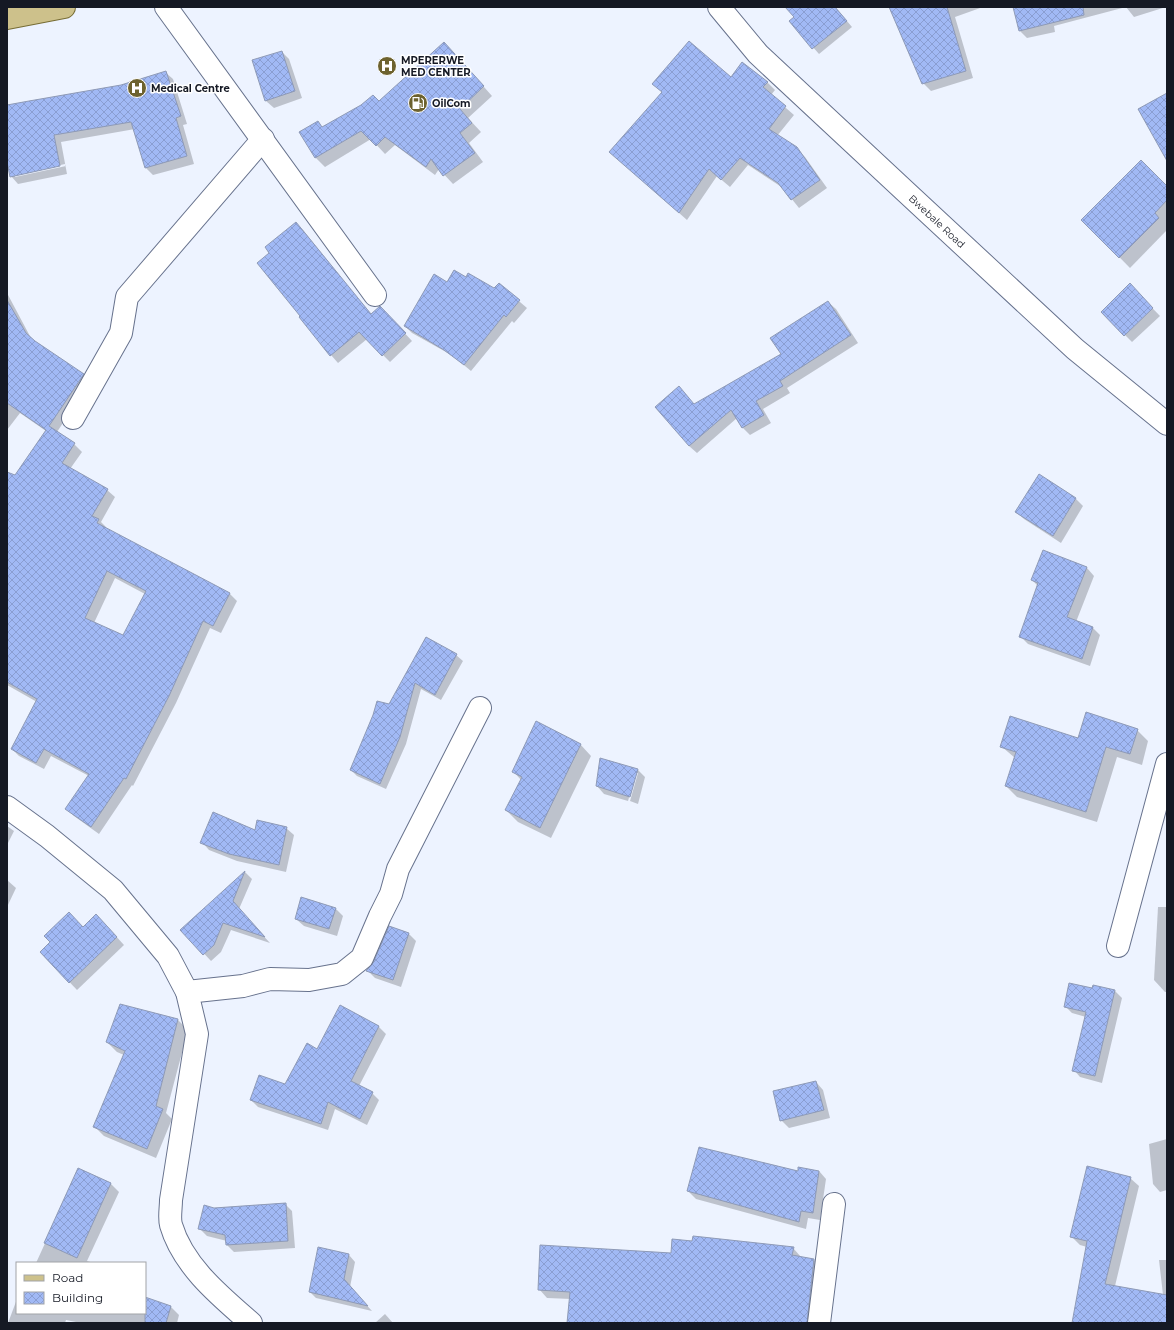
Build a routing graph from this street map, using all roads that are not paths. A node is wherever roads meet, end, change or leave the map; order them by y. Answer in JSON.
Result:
{"nodes":[{"id":1,"x":64,"y":7,"type":"edge"},
{"id":2,"x":166,"y":7,"type":"edge"},
{"id":3,"x":719,"y":7,"type":"edge"},
{"id":4,"x":7,"y":18,"type":"edge"},
{"id":5,"x":263,"y":139,"type":"junction"},
{"id":6,"x":375,"y":295,"type":"dead end"},
{"id":7,"x":73,"y":418,"type":"dead end"},
{"id":8,"x":1167,"y":424,"type":"edge"},
{"id":9,"x":480,"y":708,"type":"dead end"},
{"id":10,"x":1167,"y":764,"type":"edge"},
{"id":11,"x":7,"y":807,"type":"edge"},
{"id":12,"x":1118,"y":946,"type":"dead end"},
{"id":13,"x":187,"y":992,"type":"junction"},
{"id":14,"x":834,"y":1204,"type":"dead end"},
{"id":15,"x":228,"y":1314,"type":"edge"},
{"id":16,"x":251,"y":1323,"type":"edge"},
{"id":17,"x":819,"y":1323,"type":"edge"}],
"edges":[{"from":1,"to":4,"type":"main road"},
{"from":2,"to":5,"type":"street"},
{"from":3,"to":8,"type":"street","name":"Bwebale Road"},
{"from":5,"to":6,"type":"street"},
{"from":5,"to":7,"type":"street"},
{"from":9,"to":13,"type":"street"},
{"from":10,"to":12,"type":"street"},
{"from":11,"to":13,"type":"street"},
{"from":13,"to":15,"type":"street"},
{"from":14,"to":17,"type":"street"},
{"from":15,"to":16,"type":"street"}]}
